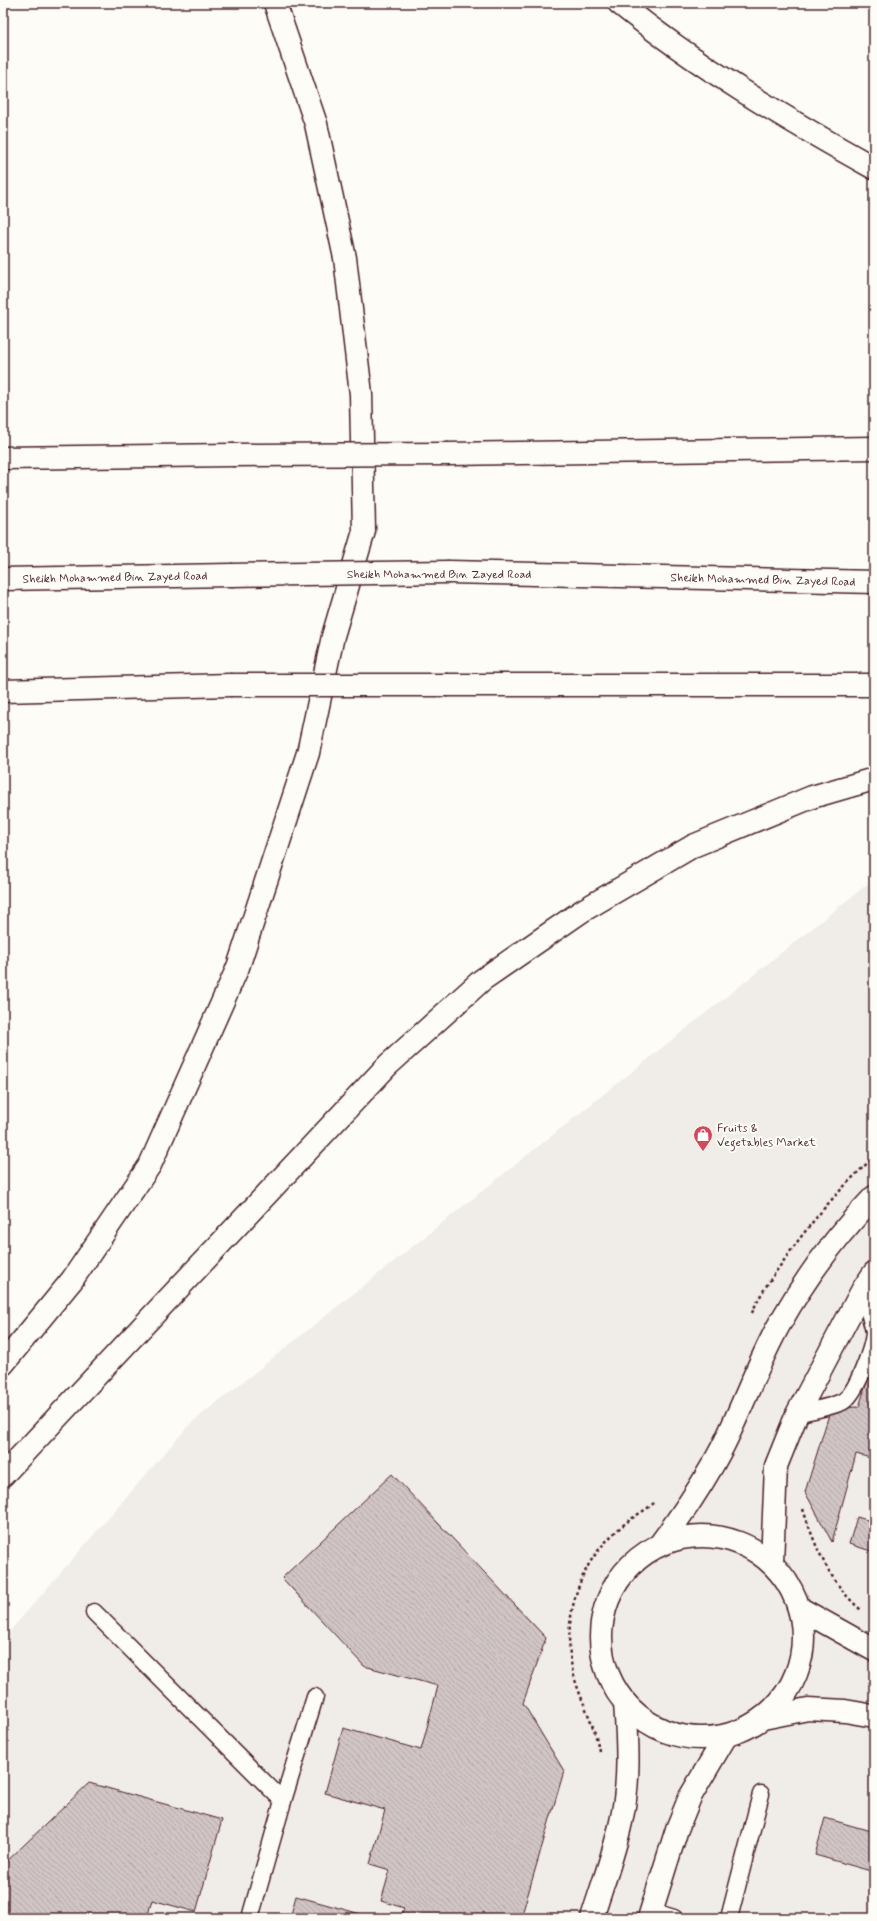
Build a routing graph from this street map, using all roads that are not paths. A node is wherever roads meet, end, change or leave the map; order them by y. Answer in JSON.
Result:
{"nodes":[{"id":1,"x":275,"y":3,"type":"edge"},
{"id":2,"x":619,"y":3,"type":"edge"},
{"id":3,"x":874,"y":168,"type":"edge"},
{"id":4,"x":874,"y":448,"type":"edge"},
{"id":5,"x":3,"y":458,"type":"edge"},
{"id":6,"x":3,"y":579,"type":"edge"},
{"id":7,"x":874,"y":582,"type":"edge"},
{"id":8,"x":874,"y":685,"type":"edge"},
{"id":9,"x":3,"y":691,"type":"edge"},
{"id":10,"x":874,"y":779,"type":"edge"},
{"id":11,"x":874,"y":1197,"type":"edge"},
{"id":12,"x":868,"y":1281,"type":"edge"},
{"id":13,"x":874,"y":1332,"type":"edge"},
{"id":14,"x":3,"y":1364,"type":"edge"},
{"id":15,"x":797,"y":1414,"type":"junction"},
{"id":16,"x":3,"y":1475,"type":"edge"},
{"id":17,"x":661,"y":1543,"type":"junction"},
{"id":18,"x":772,"y":1562,"type":"junction"},
{"id":19,"x":800,"y":1608,"type":"junction"},
{"id":20,"x":94,"y":1612,"type":"dead end"},
{"id":21,"x":874,"y":1650,"type":"edge"},
{"id":22,"x":315,"y":1697,"type":"dead end"},
{"id":23,"x":625,"y":1703,"type":"junction"},
{"id":24,"x":874,"y":1716,"type":"edge"},
{"id":25,"x":763,"y":1718,"type":"junction"},
{"id":26,"x":726,"y":1736,"type":"junction"},
{"id":27,"x":761,"y":1794,"type":"dead end"},
{"id":28,"x":283,"y":1801,"type":"junction"},
{"id":29,"x":650,"y":1914,"type":"edge"},
{"id":30,"x":250,"y":1918,"type":"edge"},
{"id":31,"x":592,"y":1918,"type":"edge"},
{"id":32,"x":674,"y":1918,"type":"edge"},
{"id":33,"x":729,"y":1918,"type":"edge"}],
"edges":[{"from":1,"to":14,"type":"main road"},
{"from":2,"to":3,"type":"main road"},
{"from":4,"to":5,"type":"main road","bridge":true},
{"from":6,"to":7,"type":"main road","name":"Sheikh Mohammed Bin Zayed Road","bridge":true},
{"from":8,"to":9,"type":"main road","bridge":true},
{"from":10,"to":16,"type":"main road"},
{"from":11,"to":17,"type":"main road"},
{"from":12,"to":13,"type":"lane"},
{"from":12,"to":15,"type":"main road"},
{"from":13,"to":15,"type":"lane"},
{"from":15,"to":18,"type":"main road"},
{"from":17,"to":18,"type":"main road"},
{"from":17,"to":23,"type":"main road"},
{"from":18,"to":19,"type":"main road"},
{"from":19,"to":21,"type":"main road"},
{"from":19,"to":25,"type":"main road"},
{"from":20,"to":28,"type":"lane"},
{"from":22,"to":28,"type":"lane"},
{"from":23,"to":26,"type":"main road"},
{"from":23,"to":31,"type":"main road"},
{"from":24,"to":25,"type":"main road"},
{"from":25,"to":26,"type":"main road"},
{"from":26,"to":29,"type":"main road"},
{"from":27,"to":33,"type":"lane"},
{"from":28,"to":30,"type":"lane"},
{"from":29,"to":32,"type":"lane"}]}
